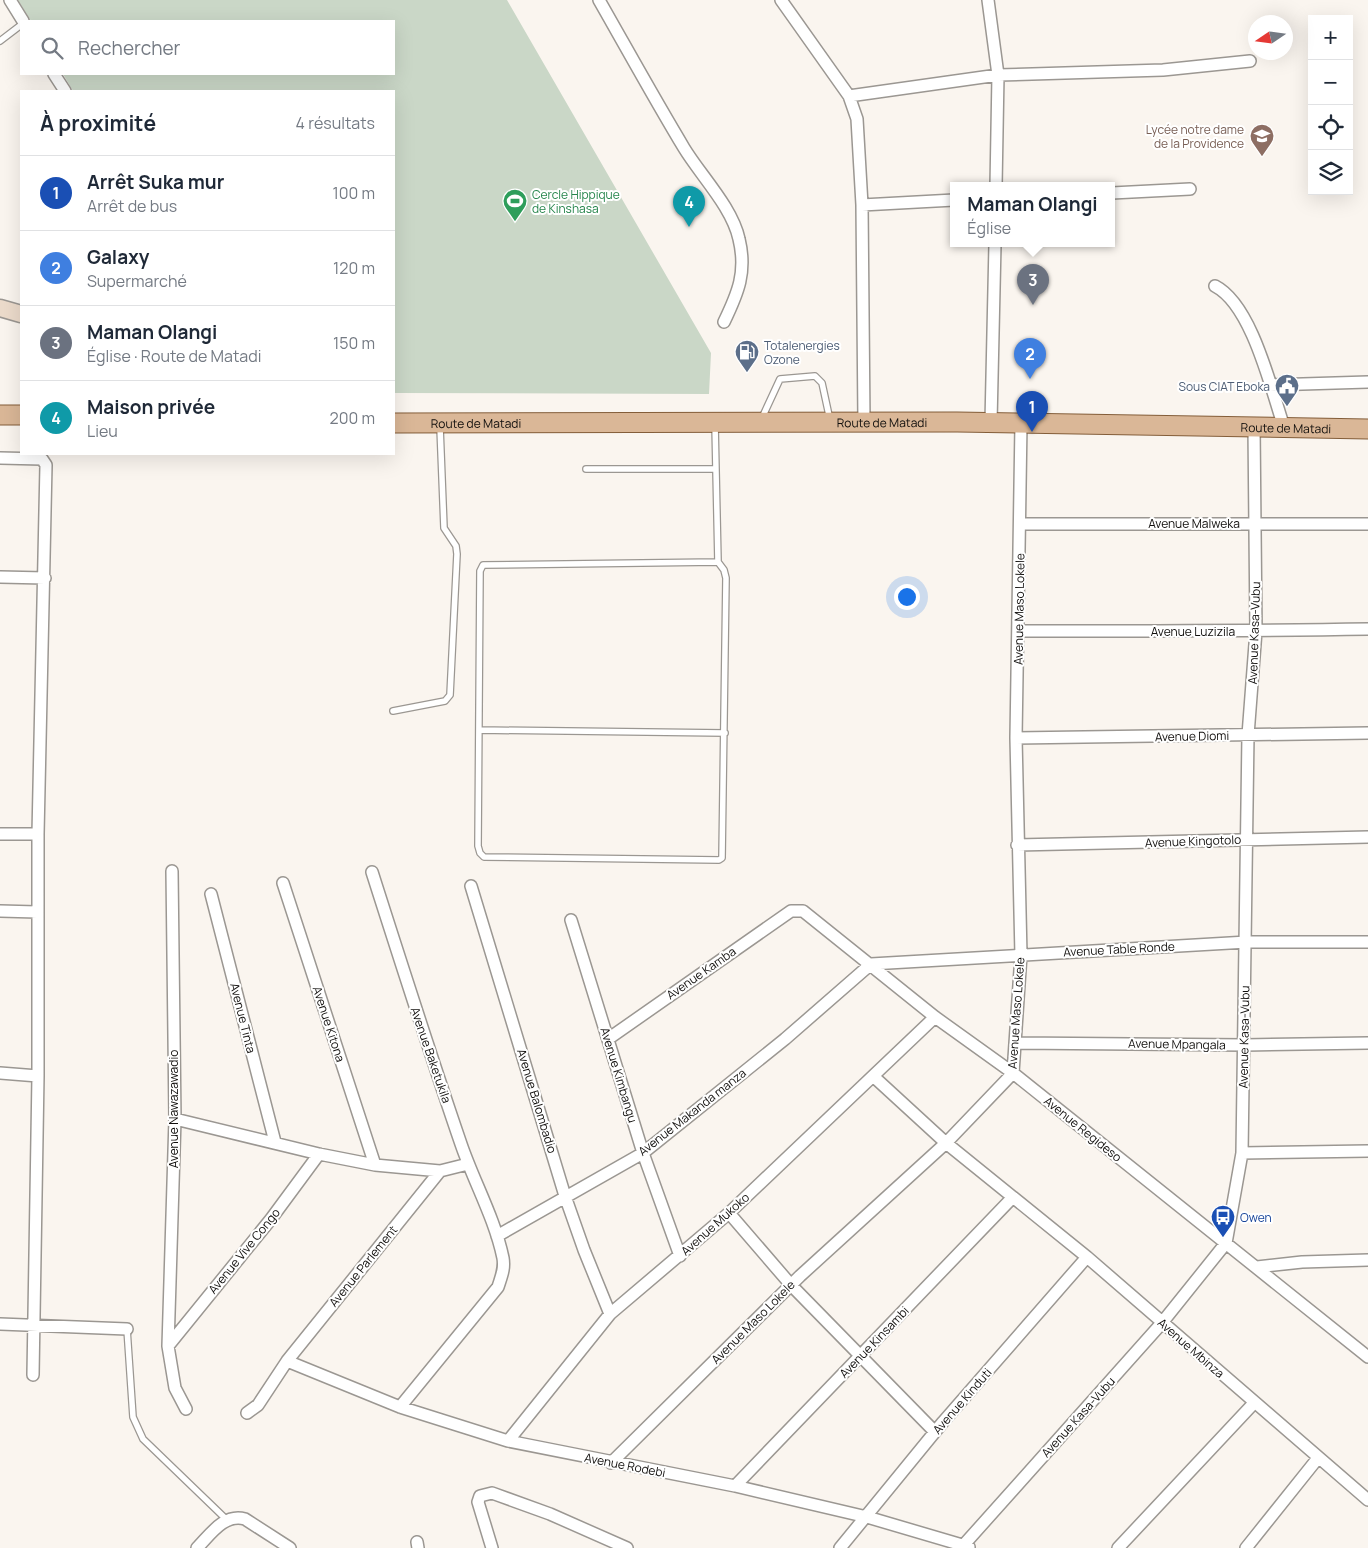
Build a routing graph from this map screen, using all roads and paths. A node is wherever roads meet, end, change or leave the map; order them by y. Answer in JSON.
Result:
{"nodes":[{"id":1,"x":10,"y":0,"type":"edge"},
{"id":2,"x":599,"y":0,"type":"edge"},
{"id":3,"x":781,"y":0,"type":"edge"},
{"id":4,"x":988,"y":0,"type":"edge"},
{"id":5,"x":22,"y":20,"type":"edge"},
{"id":6,"x":20,"y":26,"type":"edge"},
{"id":7,"x":0,"y":41,"type":"edge"},
{"id":8,"x":1250,"y":61,"type":"dead end"},
{"id":9,"x":55,"y":75,"type":"edge"},
{"id":10,"x":998,"y":75,"type":"junction"},
{"id":11,"x":64,"y":90,"type":"edge"},
{"id":12,"x":849,"y":96,"type":"junction"},
{"id":13,"x":996,"y":182,"type":"edge"},
{"id":14,"x":1190,"y":189,"type":"dead end"},
{"id":15,"x":1115,"y":192,"type":"edge"},
{"id":16,"x":950,"y":200,"type":"edge"},
{"id":17,"x":862,"y":204,"type":"junction"},
{"id":18,"x":995,"y":247,"type":"edge"},
{"id":19,"x":1216,"y":286,"type":"dead end"},
{"id":20,"x":0,"y":308,"type":"edge"},
{"id":21,"x":20,"y":314,"type":"edge"},
{"id":22,"x":724,"y":322,"type":"dead end"},
{"id":23,"x":1368,"y":382,"type":"edge"},
{"id":24,"x":1269,"y":385,"type":"junction"},
{"id":25,"x":0,"y":415,"type":"edge"},
{"id":26,"x":20,"y":415,"type":"edge"},
{"id":27,"x":715,"y":422,"type":"junction"},
{"id":28,"x":761,"y":422,"type":"junction"},
{"id":29,"x":831,"y":422,"type":"junction"},
{"id":30,"x":864,"y":422,"type":"junction"},
{"id":31,"x":991,"y":422,"type":"junction"},
{"id":32,"x":395,"y":423,"type":"edge"},
{"id":33,"x":440,"y":424,"type":"junction"},
{"id":34,"x":1022,"y":424,"type":"junction"},
{"id":35,"x":1254,"y":427,"type":"junction"},
{"id":36,"x":1284,"y":427,"type":"junction"},
{"id":37,"x":1368,"y":429,"type":"edge"},
{"id":38,"x":0,"y":458,"type":"edge"},
{"id":39,"x":586,"y":469,"type":"dead end"},
{"id":40,"x":716,"y":469,"type":"junction"},
{"id":41,"x":1020,"y":524,"type":"junction"},
{"id":42,"x":1256,"y":524,"type":"junction"},
{"id":43,"x":1368,"y":524,"type":"edge"},
{"id":44,"x":718,"y":562,"type":"junction"},
{"id":45,"x":0,"y":578,"type":"edge"},
{"id":46,"x":45,"y":578,"type":"junction"},
{"id":47,"x":1368,"y":628,"type":"edge"},
{"id":48,"x":1018,"y":631,"type":"junction"},
{"id":49,"x":1256,"y":631,"type":"junction"},
{"id":50,"x":393,"y":711,"type":"dead end"},
{"id":51,"x":479,"y":730,"type":"junction"},
{"id":52,"x":725,"y":733,"type":"junction"},
{"id":53,"x":1368,"y":733,"type":"edge"},
{"id":54,"x":1248,"y":735,"type":"junction"},
{"id":55,"x":1016,"y":738,"type":"junction"},
{"id":56,"x":0,"y":834,"type":"edge"},
{"id":57,"x":38,"y":834,"type":"junction"},
{"id":58,"x":1368,"y":837,"type":"edge"},
{"id":59,"x":1246,"y":839,"type":"junction"},
{"id":60,"x":1017,"y":846,"type":"junction"},
{"id":61,"x":172,"y":871,"type":"dead end"},
{"id":62,"x":372,"y":872,"type":"dead end"},
{"id":63,"x":283,"y":883,"type":"dead end"},
{"id":64,"x":471,"y":886,"type":"dead end"},
{"id":65,"x":211,"y":894,"type":"dead end"},
{"id":66,"x":794,"y":909,"type":"joint"},
{"id":67,"x":0,"y":911,"type":"edge"},
{"id":68,"x":37,"y":912,"type":"junction"},
{"id":69,"x":571,"y":920,"type":"dead end"},
{"id":70,"x":1246,"y":942,"type":"junction"},
{"id":71,"x":1368,"y":942,"type":"edge"},
{"id":72,"x":1021,"y":955,"type":"junction"},
{"id":73,"x":871,"y":964,"type":"junction"},
{"id":74,"x":935,"y":1017,"type":"junction"},
{"id":75,"x":608,"y":1039,"type":"junction"},
{"id":76,"x":1016,"y":1042,"type":"junction"},
{"id":77,"x":1368,"y":1043,"type":"edge"},
{"id":78,"x":1244,"y":1045,"type":"junction"},
{"id":79,"x":0,"y":1073,"type":"edge"},
{"id":80,"x":1013,"y":1073,"type":"junction"},
{"id":81,"x":38,"y":1076,"type":"junction"},
{"id":82,"x":873,"y":1076,"type":"junction"},
{"id":83,"x":175,"y":1119,"type":"junction"},
{"id":84,"x":275,"y":1142,"type":"junction"},
{"id":85,"x":946,"y":1143,"type":"junction"},
{"id":86,"x":1368,"y":1151,"type":"edge"},
{"id":87,"x":643,"y":1153,"type":"junction"},
{"id":88,"x":318,"y":1154,"type":"junction"},
{"id":89,"x":1242,"y":1154,"type":"junction"},
{"id":90,"x":468,"y":1164,"type":"junction"},
{"id":91,"x":375,"y":1165,"type":"junction"},
{"id":92,"x":440,"y":1171,"type":"junction"},
{"id":93,"x":565,"y":1196,"type":"junction"},
{"id":94,"x":1013,"y":1197,"type":"junction"},
{"id":95,"x":729,"y":1213,"type":"junction"},
{"id":96,"x":497,"y":1236,"type":"junction"},
{"id":97,"x":1226,"y":1242,"type":"junction"},
{"id":98,"x":680,"y":1256,"type":"junction"},
{"id":99,"x":1087,"y":1257,"type":"junction"},
{"id":100,"x":1368,"y":1260,"type":"edge"},
{"id":101,"x":1257,"y":1267,"type":"junction"},
{"id":102,"x":791,"y":1285,"type":"junction"},
{"id":103,"x":610,"y":1314,"type":"junction"},
{"id":104,"x":0,"y":1324,"type":"edge"},
{"id":105,"x":1161,"y":1324,"type":"junction"},
{"id":106,"x":34,"y":1326,"type":"junction"},
{"id":107,"x":126,"y":1328,"type":"joint"},
{"id":108,"x":168,"y":1346,"type":"junction"},
{"id":109,"x":861,"y":1355,"type":"junction"},
{"id":110,"x":1368,"y":1357,"type":"edge"},
{"id":111,"x":287,"y":1361,"type":"junction"},
{"id":112,"x":33,"y":1375,"type":"dead end"},
{"id":113,"x":1254,"y":1403,"type":"junction"},
{"id":114,"x":400,"y":1407,"type":"junction"},
{"id":115,"x":186,"y":1409,"type":"dead end"},
{"id":116,"x":247,"y":1413,"type":"dead end"},
{"id":117,"x":936,"y":1432,"type":"junction"},
{"id":118,"x":508,"y":1441,"type":"junction"},
{"id":119,"x":1318,"y":1458,"type":"junction"},
{"id":120,"x":611,"y":1463,"type":"junction"},
{"id":121,"x":735,"y":1486,"type":"junction"},
{"id":122,"x":1368,"y":1500,"type":"edge"},
{"id":123,"x":867,"y":1517,"type":"junction"},
{"id":124,"x":227,"y":1520,"type":"junction"},
{"id":125,"x":600,"y":1535,"type":"junction"},
{"id":126,"x":965,"y":1547,"type":"edge"},
{"id":127,"x":197,"y":1548,"type":"edge"},
{"id":128,"x":290,"y":1548,"type":"edge"},
{"id":129,"x":492,"y":1548,"type":"edge"},
{"id":130,"x":604,"y":1548,"type":"edge"},
{"id":131,"x":627,"y":1548,"type":"edge"},
{"id":132,"x":840,"y":1548,"type":"edge"},
{"id":133,"x":1118,"y":1548,"type":"edge"},
{"id":134,"x":1246,"y":1548,"type":"edge"}],
"edges":[{"from":1,"to":5,"type":"street"},
{"from":2,"to":22,"type":"street"},
{"from":3,"to":12,"type":"street"},
{"from":4,"to":10,"type":"street"},
{"from":6,"to":7,"type":"lane"},
{"from":8,"to":10,"type":"street"},
{"from":9,"to":11,"type":"street"},
{"from":10,"to":12,"type":"street"},
{"from":10,"to":13,"type":"street"},
{"from":12,"to":17,"type":"street"},
{"from":14,"to":15,"type":"street"},
{"from":16,"to":17,"type":"street"},
{"from":17,"to":30,"type":"street"},
{"from":18,"to":31,"type":"street"},
{"from":19,"to":24,"type":"street"},
{"from":20,"to":21,"type":"street"},
{"from":23,"to":24,"type":"street"},
{"from":24,"to":36,"type":"street"},
{"from":25,"to":26,"type":"main road"},
{"from":27,"to":28,"type":"main road","name":"Route de Matadi"},
{"from":27,"to":33,"type":"main road","name":"Route de Matadi"},
{"from":27,"to":40,"type":"lane"},
{"from":28,"to":29,"type":"main road","name":"Route de Matadi"},
{"from":28,"to":29,"type":"lane"},
{"from":29,"to":30,"type":"main road","name":"Route de Matadi"},
{"from":30,"to":31,"type":"main road","name":"Route de Matadi"},
{"from":31,"to":34,"type":"main road","name":"Route de Matadi"},
{"from":32,"to":33,"type":"main road","name":"Route de Matadi"},
{"from":33,"to":50,"type":"lane"},
{"from":34,"to":35,"type":"main road","name":"Route de Matadi"},
{"from":34,"to":41,"type":"street","name":"Avenue Maso Lokele"},
{"from":35,"to":36,"type":"main road","name":"Route de Matadi"},
{"from":35,"to":42,"type":"street","name":"Avenue Kasa-Vubu"},
{"from":36,"to":37,"type":"main road","name":"Route de Matadi"},
{"from":38,"to":46,"type":"street"},
{"from":39,"to":40,"type":"lane"},
{"from":40,"to":44,"type":"lane"},
{"from":41,"to":42,"type":"street","name":"Avenue Malweka"},
{"from":41,"to":48,"type":"street","name":"Avenue Maso Lokele"},
{"from":42,"to":43,"type":"street","name":"Avenue Malweka"},
{"from":42,"to":49,"type":"street","name":"Avenue Kasa-Vubu"},
{"from":44,"to":51,"type":"lane"},
{"from":44,"to":52,"type":"lane"},
{"from":45,"to":46,"type":"street"},
{"from":46,"to":57,"type":"street"},
{"from":47,"to":49,"type":"street","name":"Avenue Luzizila"},
{"from":48,"to":49,"type":"street","name":"Avenue Luzizila"},
{"from":48,"to":55,"type":"street","name":"Avenue Maso Lokele"},
{"from":49,"to":54,"type":"street","name":"Avenue Kasa-Vubu"},
{"from":51,"to":52,"type":"lane"},
{"from":51,"to":52,"type":"lane"},
{"from":53,"to":54,"type":"street","name":"Avenue Diomi"},
{"from":54,"to":55,"type":"street","name":"Avenue Diomi"},
{"from":54,"to":59,"type":"street","name":"Avenue Kasa-Vubu"},
{"from":55,"to":60,"type":"street","name":"Avenue Maso Lokele"},
{"from":56,"to":57,"type":"street"},
{"from":57,"to":68,"type":"street"},
{"from":58,"to":59,"type":"street","name":"Avenue Kingotolo"},
{"from":59,"to":60,"type":"street","name":"Avenue Kingotolo"},
{"from":59,"to":70,"type":"street","name":"Avenue Kasa-Vubu"},
{"from":60,"to":72,"type":"street","name":"Avenue Maso Lokele"},
{"from":61,"to":83,"type":"street","name":"Avenue Nawazawadio"},
{"from":62,"to":90,"type":"street","name":"Avenue Baketukila"},
{"from":63,"to":91,"type":"street","name":"Avenue Kitona"},
{"from":64,"to":93,"type":"street","name":"Avenue Balombadio"},
{"from":65,"to":84,"type":"street","name":"Avenue Tinta"},
{"from":66,"to":73,"type":"street","name":"Avenue Regideso"},
{"from":66,"to":75,"type":"street","name":"Avenue Kamba"},
{"from":67,"to":68,"type":"street"},
{"from":68,"to":81,"type":"street"},
{"from":69,"to":75,"type":"street","name":"Avenue Kimbangu"},
{"from":70,"to":71,"type":"street","name":"Avenue Table Ronde"},
{"from":70,"to":72,"type":"street","name":"Avenue Table Ronde"},
{"from":70,"to":78,"type":"street","name":"Avenue Kasa-Vubu"},
{"from":72,"to":73,"type":"street","name":"Avenue Table Ronde"},
{"from":72,"to":76,"type":"street","name":"Avenue Maso Lokele"},
{"from":73,"to":74,"type":"street","name":"Avenue Regideso"},
{"from":73,"to":87,"type":"street","name":"Avenue Makanda manza"},
{"from":74,"to":80,"type":"street","name":"Avenue Regideso"},
{"from":74,"to":82,"type":"street","name":"Avenue Mukoko"},
{"from":75,"to":87,"type":"street","name":"Avenue Kimbangu"},
{"from":76,"to":78,"type":"street","name":"Avenue Mpangala"},
{"from":76,"to":80,"type":"street","name":"Avenue Maso Lokele"},
{"from":77,"to":78,"type":"street","name":"Avenue Mpangala"},
{"from":78,"to":89,"type":"street","name":"Avenue Kasa-Vubu"},
{"from":79,"to":81,"type":"street"},
{"from":80,"to":85,"type":"street","name":"Avenue Maso Lokele"},
{"from":80,"to":97,"type":"street","name":"Avenue Regideso"},
{"from":81,"to":106,"type":"street"},
{"from":82,"to":85,"type":"street","name":"Avenue Mbinza"},
{"from":82,"to":95,"type":"street","name":"Avenue Mukoko"},
{"from":83,"to":84,"type":"street"},
{"from":83,"to":108,"type":"street","name":"Avenue Nawazawadio"},
{"from":84,"to":88,"type":"street"},
{"from":85,"to":94,"type":"street","name":"Avenue Mbinza"},
{"from":85,"to":102,"type":"street","name":"Avenue Maso Lokele"},
{"from":86,"to":89,"type":"street"},
{"from":87,"to":93,"type":"street","name":"Avenue Makanda manza"},
{"from":87,"to":98,"type":"street","name":"Avenue Kimbangu"},
{"from":88,"to":91,"type":"street"},
{"from":88,"to":108,"type":"street","name":"Avenue Vive Congo"},
{"from":89,"to":97,"type":"street","name":"Avenue Kasa-Vubu"},
{"from":90,"to":92,"type":"street"},
{"from":90,"to":96,"type":"street","name":"Avenue Baketukila"},
{"from":91,"to":92,"type":"street"},
{"from":92,"to":111,"type":"street","name":"Avenue Parlement"},
{"from":93,"to":96,"type":"street","name":"Avenue Makanda manza"},
{"from":93,"to":103,"type":"street","name":"Avenue Balombadio"},
{"from":94,"to":99,"type":"street","name":"Avenue Mbinza"},
{"from":94,"to":109,"type":"street","name":"Avenue Kinsambi"},
{"from":95,"to":98,"type":"street","name":"Avenue Mukoko"},
{"from":95,"to":102,"type":"street"},
{"from":96,"to":114,"type":"street","name":"Avenue Baketukila"},
{"from":97,"to":101,"type":"street","name":"Avenue Regideso"},
{"from":97,"to":105,"type":"street","name":"Avenue Kasa-Vubu"},
{"from":98,"to":103,"type":"street","name":"Avenue Mukoko"},
{"from":99,"to":105,"type":"street","name":"Avenue Mbinza"},
{"from":99,"to":117,"type":"street","name":"Avenue Kinduti"},
{"from":100,"to":101,"type":"street"},
{"from":101,"to":110,"type":"street","name":"Avenue Regideso"},
{"from":102,"to":109,"type":"street"},
{"from":102,"to":120,"type":"street","name":"Avenue Maso Lokele"},
{"from":103,"to":118,"type":"street","name":"Avenue Mukoko"},
{"from":104,"to":106,"type":"street"},
{"from":105,"to":113,"type":"street","name":"Avenue Mbinza"},
{"from":105,"to":126,"type":"street","name":"Avenue Kasa-Vubu"},
{"from":106,"to":107,"type":"street"},
{"from":106,"to":112,"type":"street"},
{"from":107,"to":124,"type":"lane"},
{"from":108,"to":115,"type":"street","name":"Avenue Nawazawadio"},
{"from":109,"to":117,"type":"street"},
{"from":109,"to":121,"type":"street","name":"Avenue Kinsambi"},
{"from":111,"to":114,"type":"street","name":"Avenue Rodebi"},
{"from":111,"to":116,"type":"street","name":"Avenue Parlement"},
{"from":113,"to":119,"type":"street","name":"Avenue Mbinza"},
{"from":113,"to":133,"type":"street"},
{"from":114,"to":118,"type":"street","name":"Avenue Rodebi"},
{"from":117,"to":123,"type":"street","name":"Avenue Kinduti"},
{"from":118,"to":120,"type":"street","name":"Avenue Rodebi"},
{"from":119,"to":122,"type":"street","name":"Avenue Mbinza"},
{"from":119,"to":134,"type":"street"},
{"from":120,"to":121,"type":"street","name":"Avenue Rodebi"},
{"from":121,"to":123,"type":"street","name":"Avenue Rodebi"},
{"from":123,"to":126,"type":"street","name":"Avenue Rodebi"},
{"from":123,"to":132,"type":"street","name":"Avenue Kinduti"},
{"from":124,"to":127,"type":"street"},
{"from":124,"to":128,"type":"street"},
{"from":125,"to":129,"type":"street"},
{"from":125,"to":130,"type":"street"},
{"from":125,"to":131,"type":"street"}]}
